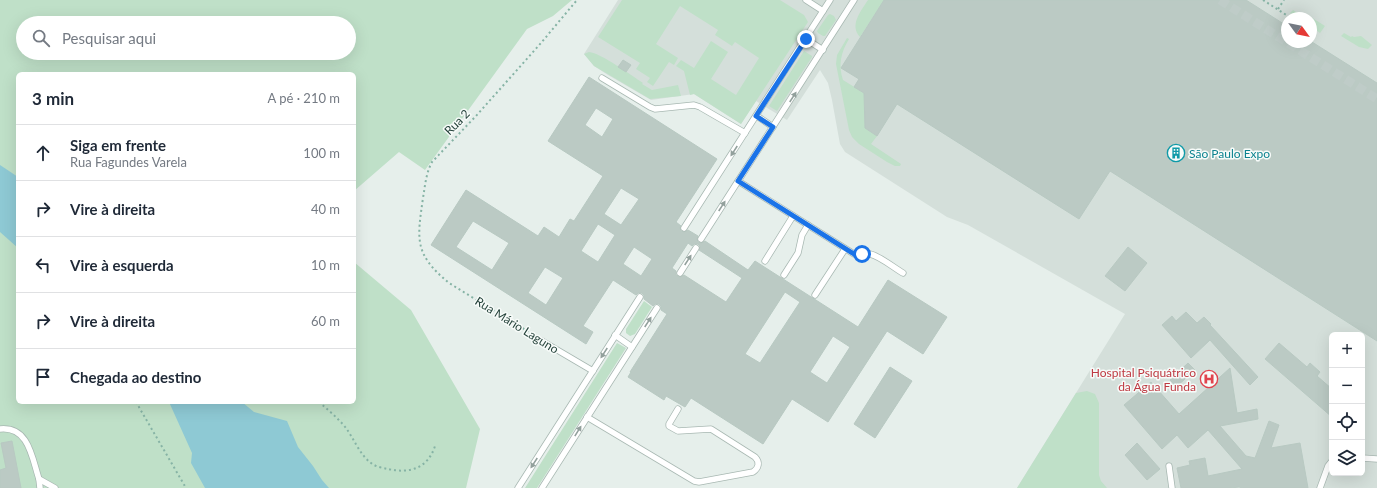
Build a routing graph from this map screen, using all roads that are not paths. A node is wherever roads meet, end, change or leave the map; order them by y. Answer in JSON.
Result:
{"nodes":[{"id":1,"x":806,"y":0,"type":"edge"},
{"id":2,"x":830,"y":0,"type":"edge"},
{"id":3,"x":854,"y":0,"type":"edge"},
{"id":4,"x":823,"y":11,"type":"junction"},
{"id":5,"x":806,"y":39,"type":"junction"},
{"id":6,"x":823,"y":50,"type":"junction"},
{"id":7,"x":602,"y":78,"type":"dead end"},
{"id":8,"x":756,"y":116,"type":"junction"},
{"id":9,"x":773,"y":127,"type":"junction"},
{"id":10,"x":745,"y":133,"type":"junction"},
{"id":11,"x":738,"y":181,"type":"junction"},
{"id":12,"x":793,"y":216,"type":"junction"},
{"id":13,"x":808,"y":225,"type":"junction"},
{"id":14,"x":684,"y":228,"type":"dead end"},
{"id":15,"x":701,"y":239,"type":"dead end"},
{"id":16,"x":696,"y":248,"type":"dead end"},
{"id":17,"x":845,"y":248,"type":"junction"},
{"id":18,"x":765,"y":261,"type":"dead end"},
{"id":19,"x":680,"y":273,"type":"dead end"},
{"id":20,"x":903,"y":273,"type":"dead end"},
{"id":21,"x":784,"y":275,"type":"dead end"},
{"id":22,"x":815,"y":295,"type":"dead end"},
{"id":23,"x":640,"y":297,"type":"dead end"},
{"id":24,"x":657,"y":308,"type":"dead end"},
{"id":25,"x":615,"y":335,"type":"junction"},
{"id":26,"x":542,"y":341,"type":"road end"},
{"id":27,"x":632,"y":347,"type":"junction"},
{"id":28,"x":593,"y":371,"type":"junction"},
{"id":29,"x":678,"y":409,"type":"dead end"},
{"id":30,"x":587,"y":417,"type":"junction"},
{"id":31,"x":0,"y":429,"type":"edge"},
{"id":32,"x":1365,"y":458,"type":"edge"},
{"id":33,"x":1377,"y":459,"type":"edge"},
{"id":34,"x":1329,"y":465,"type":"edge"},
{"id":35,"x":1169,"y":466,"type":"dead end"},
{"id":36,"x":38,"y":479,"type":"junction"},
{"id":37,"x":40,"y":488,"type":"edge"},
{"id":38,"x":55,"y":488,"type":"edge"},
{"id":39,"x":518,"y":488,"type":"edge"},
{"id":40,"x":542,"y":488,"type":"edge"},
{"id":41,"x":1172,"y":488,"type":"edge"},
{"id":42,"x":1320,"y":488,"type":"edge"}],
"edges":[{"from":1,"to":4,"type":"lane"},
{"from":2,"to":4,"type":"lane"},
{"from":3,"to":6,"type":"lane"},
{"from":4,"to":5,"type":"lane"},
{"from":5,"to":6,"type":"lane"},
{"from":5,"to":8,"type":"lane"},
{"from":9,"to":6,"type":"lane","one_way":true},
{"from":7,"to":10,"type":"lane"},
{"from":8,"to":9,"type":"lane"},
{"from":8,"to":10,"type":"lane"},
{"from":9,"to":11,"type":"lane"},
{"from":10,"to":14,"type":"lane","one_way":true},
{"from":11,"to":12,"type":"lane"},
{"from":15,"to":11,"type":"lane","one_way":true},
{"from":12,"to":13,"type":"lane"},
{"from":12,"to":18,"type":"lane"},
{"from":13,"to":17,"type":"lane"},
{"from":13,"to":21,"type":"lane"},
{"from":19,"to":16,"type":"lane","one_way":true},
{"from":17,"to":20,"type":"lane"},
{"from":17,"to":22,"type":"lane"},
{"from":23,"to":25,"type":"lane"},
{"from":27,"to":24,"type":"lane","one_way":true},
{"from":25,"to":27,"type":"lane"},
{"from":25,"to":28,"type":"lane","one_way":true},
{"from":26,"to":28,"type":"lane","name":"Rua Mário Laguno"},
{"from":27,"to":30,"type":"lane"},
{"from":28,"to":39,"type":"lane","one_way":true},
{"from":29,"to":30,"type":"lane"},
{"from":40,"to":30,"type":"lane","one_way":true},
{"from":31,"to":36,"type":"lane"},
{"from":32,"to":33,"type":"lane"},
{"from":34,"to":42,"type":"lane"},
{"from":35,"to":41,"type":"lane"},
{"from":36,"to":37,"type":"lane"},
{"from":36,"to":38,"type":"lane"}]}
